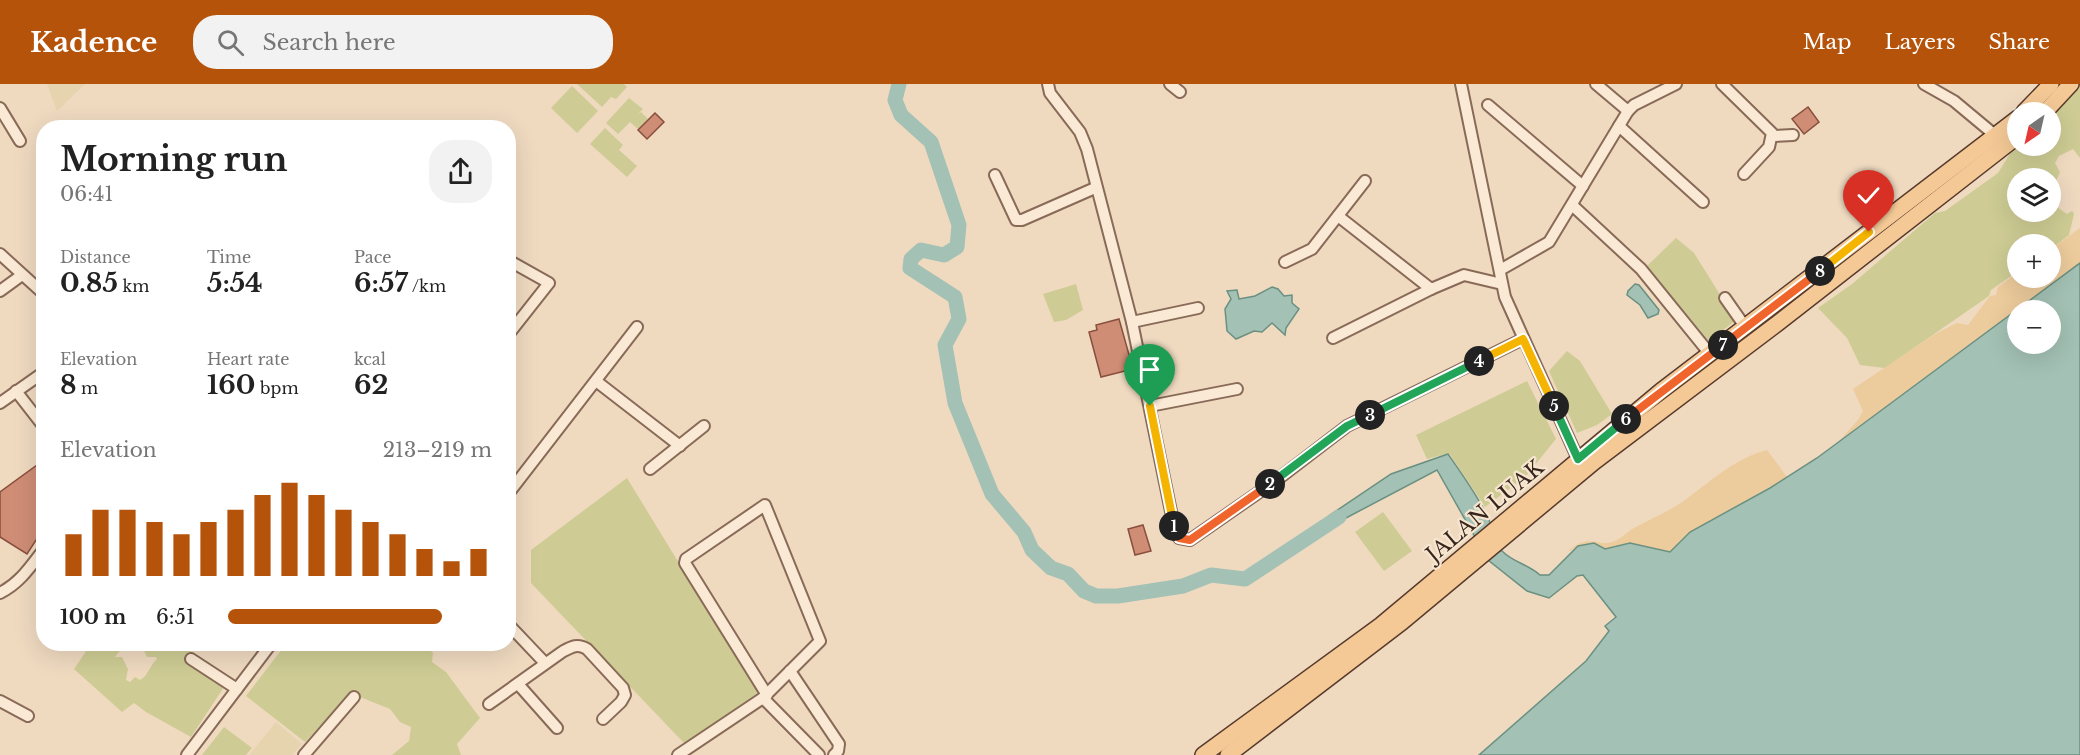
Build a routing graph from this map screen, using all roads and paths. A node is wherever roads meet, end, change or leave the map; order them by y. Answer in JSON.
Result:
{"nodes":[{"id":1,"x":1048,"y":84,"type":"edge"},
{"id":2,"x":1170,"y":84,"type":"edge"},
{"id":3,"x":1461,"y":84,"type":"edge"},
{"id":4,"x":1596,"y":84,"type":"edge"},
{"id":5,"x":1676,"y":84,"type":"edge"},
{"id":6,"x":1722,"y":84,"type":"edge"},
{"id":7,"x":1924,"y":84,"type":"edge"},
{"id":8,"x":2050,"y":84,"type":"edge"},
{"id":9,"x":2071,"y":84,"type":"edge"},
{"id":10,"x":1180,"y":92,"type":"dead end"},
{"id":11,"x":2033,"y":102,"type":"edge"},
{"id":12,"x":2054,"y":102,"type":"edge"},
{"id":13,"x":1488,"y":105,"type":"dead end"},
{"id":14,"x":0,"y":108,"type":"edge"},
{"id":15,"x":1628,"y":111,"type":"junction"},
{"id":16,"x":1619,"y":126,"type":"junction"},
{"id":17,"x":2007,"y":127,"type":"edge"},
{"id":18,"x":1792,"y":135,"type":"dead end"},
{"id":19,"x":1773,"y":136,"type":"junction"},
{"id":20,"x":1996,"y":136,"type":"junction"},
{"id":21,"x":20,"y":141,"type":"dead end"},
{"id":22,"x":2007,"y":145,"type":"edge"},
{"id":23,"x":1744,"y":174,"type":"dead end"},
{"id":24,"x":995,"y":175,"type":"dead end"},
{"id":25,"x":1365,"y":181,"type":"dead end"},
{"id":26,"x":1583,"y":186,"type":"junction"},
{"id":27,"x":1095,"y":188,"type":"junction"},
{"id":28,"x":1703,"y":202,"type":"dead end"},
{"id":29,"x":1572,"y":205,"type":"junction"},
{"id":30,"x":1338,"y":216,"type":"junction"},
{"id":31,"x":0,"y":254,"type":"edge"},
{"id":32,"x":1285,"y":262,"type":"dead end"},
{"id":33,"x":516,"y":264,"type":"edge"},
{"id":34,"x":1500,"y":270,"type":"junction"},
{"id":35,"x":22,"y":275,"type":"junction"},
{"id":36,"x":1502,"y":284,"type":"junction"},
{"id":37,"x":36,"y":287,"type":"edge"},
{"id":38,"x":1431,"y":289,"type":"junction"},
{"id":39,"x":0,"y":291,"type":"edge"},
{"id":40,"x":1725,"y":298,"type":"dead end"},
{"id":41,"x":1198,"y":308,"type":"dead end"},
{"id":42,"x":1132,"y":322,"type":"junction"},
{"id":43,"x":516,"y":325,"type":"edge"},
{"id":44,"x":637,"y":327,"type":"dead end"},
{"id":45,"x":1746,"y":328,"type":"junction"},
{"id":46,"x":1333,"y":338,"type":"dead end"},
{"id":47,"x":1523,"y":339,"type":"junction"},
{"id":48,"x":1710,"y":354,"type":"junction"},
{"id":49,"x":36,"y":377,"type":"edge"},
{"id":50,"x":596,"y":381,"type":"junction"},
{"id":51,"x":1237,"y":389,"type":"dead end"},
{"id":52,"x":16,"y":391,"type":"junction"},
{"id":53,"x":0,"y":403,"type":"edge"},
{"id":54,"x":1150,"y":406,"type":"junction"},
{"id":55,"x":36,"y":417,"type":"edge"},
{"id":56,"x":704,"y":426,"type":"dead end"},
{"id":57,"x":680,"y":446,"type":"junction"},
{"id":58,"x":1578,"y":459,"type":"junction"},
{"id":59,"x":650,"y":469,"type":"dead end"},
{"id":60,"x":516,"y":484,"type":"edge"},
{"id":61,"x":1508,"y":527,"type":"junction"},
{"id":62,"x":36,"y":560,"type":"edge"},
{"id":63,"x":1465,"y":563,"type":"junction"},
{"id":64,"x":0,"y":594,"type":"edge"},
{"id":65,"x":516,"y":632,"type":"edge"},
{"id":66,"x":266,"y":651,"type":"edge"},
{"id":67,"x":191,"y":659,"type":"dead end"},
{"id":68,"x":545,"y":663,"type":"junction"},
{"id":69,"x":790,"y":671,"type":"junction"},
{"id":70,"x":518,"y":684,"type":"junction"},
{"id":71,"x":237,"y":689,"type":"junction"},
{"id":72,"x":354,"y":697,"type":"dead end"},
{"id":73,"x":765,"y":697,"type":"junction"},
{"id":74,"x":0,"y":702,"type":"edge"},
{"id":75,"x":489,"y":704,"type":"dead end"},
{"id":76,"x":28,"y":716,"type":"dead end"},
{"id":77,"x":603,"y":719,"type":"dead end"},
{"id":78,"x":557,"y":728,"type":"dead end"},
{"id":79,"x":692,"y":752,"type":"edge"},
{"id":80,"x":187,"y":755,"type":"edge"},
{"id":81,"x":304,"y":755,"type":"edge"},
{"id":82,"x":678,"y":755,"type":"edge"},
{"id":83,"x":819,"y":755,"type":"edge"},
{"id":84,"x":834,"y":755,"type":"edge"},
{"id":85,"x":1203,"y":755,"type":"edge"},
{"id":86,"x":1228,"y":755,"type":"edge"}],
"edges":[{"from":1,"to":27,"type":"street"},
{"from":2,"to":10,"type":"street"},
{"from":3,"to":34,"type":"street"},
{"from":4,"to":15,"type":"street"},
{"from":5,"to":15,"type":"street"},
{"from":6,"to":19,"type":"street"},
{"from":7,"to":20,"type":"street"},
{"from":8,"to":11,"type":"main road"},
{"from":9,"to":12,"type":"main road"},
{"from":13,"to":26,"type":"street"},
{"from":14,"to":21,"type":"street"},
{"from":15,"to":16,"type":"street"},
{"from":16,"to":26,"type":"street"},
{"from":16,"to":28,"type":"street"},
{"from":17,"to":20,"type":"main road","name":"JALAN LUAK"},
{"from":18,"to":19,"type":"street"},
{"from":19,"to":23,"type":"street"},
{"from":20,"to":45,"type":"main road","name":"JALAN LUAK"},
{"from":22,"to":61,"type":"main road","name":"JALAN LUAK"},
{"from":24,"to":27,"type":"street"},
{"from":25,"to":30,"type":"street"},
{"from":26,"to":29,"type":"street"},
{"from":27,"to":42,"type":"street"},
{"from":29,"to":34,"type":"street"},
{"from":29,"to":48,"type":"street"},
{"from":30,"to":32,"type":"street"},
{"from":30,"to":38,"type":"street"},
{"from":31,"to":35,"type":"street"},
{"from":33,"to":43,"type":"street"},
{"from":34,"to":36,"type":"street"},
{"from":35,"to":37,"type":"street"},
{"from":35,"to":39,"type":"street"},
{"from":36,"to":38,"type":"street"},
{"from":36,"to":47,"type":"street"},
{"from":38,"to":46,"type":"street"},
{"from":40,"to":45,"type":"street"},
{"from":41,"to":42,"type":"street"},
{"from":42,"to":54,"type":"street"},
{"from":44,"to":50,"type":"street"},
{"from":45,"to":48,"type":"main road","name":"JALAN LUAK"},
{"from":47,"to":54,"type":"street"},
{"from":47,"to":58,"type":"street"},
{"from":48,"to":58,"type":"main road","name":"JALAN LUAK"},
{"from":49,"to":52,"type":"street"},
{"from":50,"to":57,"type":"street"},
{"from":50,"to":60,"type":"street"},
{"from":51,"to":54,"type":"street"},
{"from":52,"to":53,"type":"street"},
{"from":52,"to":55,"type":"street"},
{"from":56,"to":57,"type":"street"},
{"from":57,"to":59,"type":"street"},
{"from":58,"to":61,"type":"main road","name":"JALAN LUAK"},
{"from":61,"to":63,"type":"main road","name":"JALAN LUAK"},
{"from":62,"to":64,"type":"street"},
{"from":63,"to":85,"type":"main road","name":"JALAN LUAK"},
{"from":63,"to":86,"type":"main road","name":"JALAN LUAK"},
{"from":65,"to":68,"type":"street"},
{"from":66,"to":71,"type":"street"},
{"from":67,"to":71,"type":"street"},
{"from":68,"to":70,"type":"street"},
{"from":68,"to":77,"type":"street"},
{"from":69,"to":73,"type":"street"},
{"from":69,"to":73,"type":"street"},
{"from":69,"to":84,"type":"street"},
{"from":70,"to":75,"type":"street"},
{"from":70,"to":78,"type":"street"},
{"from":71,"to":80,"type":"street"},
{"from":72,"to":81,"type":"street"},
{"from":73,"to":79,"type":"street"},
{"from":73,"to":83,"type":"street"},
{"from":74,"to":76,"type":"street"},
{"from":79,"to":82,"type":"street"}]}
